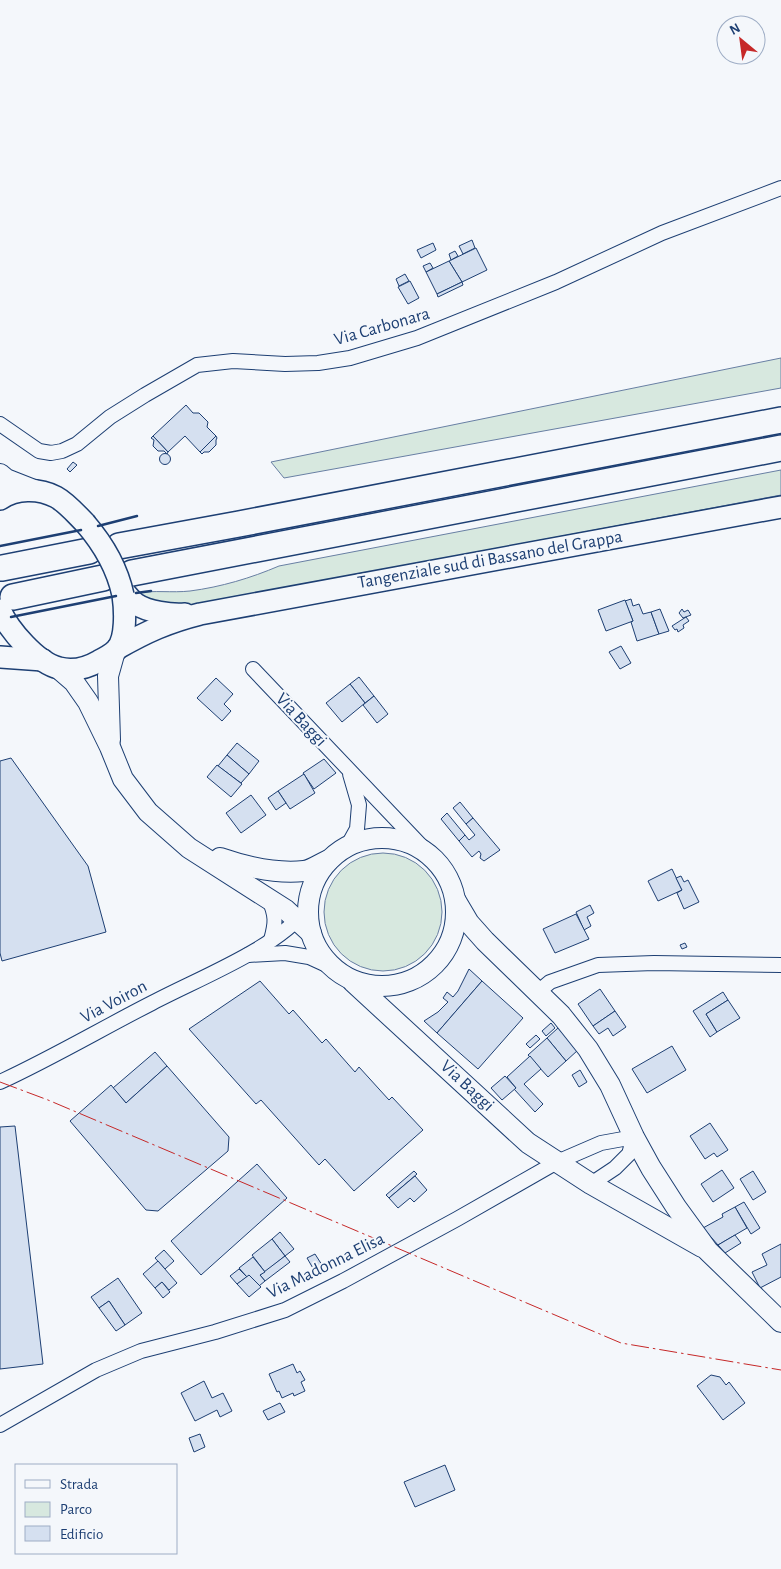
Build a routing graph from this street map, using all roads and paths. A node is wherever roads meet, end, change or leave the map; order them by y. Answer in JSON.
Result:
{"nodes":[{"id":1,"x":781,"y":188,"type":"edge"},
{"id":2,"x":781,"y":420,"type":"edge"},
{"id":3,"x":0,"y":424,"type":"edge"},
{"id":4,"x":781,"y":448,"type":"edge"},
{"id":5,"x":0,"y":474,"type":"edge"},
{"id":6,"x":34,"y":490,"type":"junction"},
{"id":7,"x":0,"y":499,"type":"edge"},
{"id":8,"x":781,"y":507,"type":"edge"},
{"id":9,"x":119,"y":546,"type":"dead end"},
{"id":10,"x":89,"y":551,"type":"dead end"},
{"id":11,"x":2,"y":568,"type":"dead end"},
{"id":12,"x":121,"y":586,"type":"junction"},
{"id":13,"x":6,"y":608,"type":"edge"},
{"id":14,"x":200,"y":614,"type":"junction"},
{"id":15,"x":117,"y":649,"type":"junction"},
{"id":16,"x":0,"y":657,"type":"edge"},
{"id":17,"x":51,"y":664,"type":"junction"},
{"id":18,"x":253,"y":669,"type":"dead end"},
{"id":19,"x":110,"y":747,"type":"junction"},
{"id":20,"x":349,"y":771,"type":"junction"},
{"id":21,"x":347,"y":847,"type":"junction"},
{"id":22,"x":189,"y":848,"type":"junction"},
{"id":23,"x":429,"y":854,"type":"junction"},
{"id":24,"x":329,"y":860,"type":"junction"},
{"id":25,"x":268,"y":898,"type":"junction"},
{"id":26,"x":456,"y":901,"type":"junction"},
{"id":27,"x":305,"y":921,"type":"junction"},
{"id":28,"x":271,"y":940,"type":"junction"},
{"id":29,"x":245,"y":956,"type":"junction"},
{"id":30,"x":781,"y":966,"type":"edge"},
{"id":31,"x":342,"y":974,"type":"junction"},
{"id":32,"x":538,"y":992,"type":"junction"},
{"id":33,"x":0,"y":1082,"type":"edge"},
{"id":34,"x":634,"y":1137,"type":"junction"},
{"id":35,"x":557,"y":1162,"type":"junction"},
{"id":36,"x":591,"y":1184,"type":"junction"},
{"id":37,"x":708,"y":1251,"type":"junction"},
{"id":38,"x":781,"y":1322,"type":"edge"},
{"id":39,"x":0,"y":1425,"type":"edge"}],
"edges":[{"from":1,"to":3,"type":"street","name":"Via Carbonara"},
{"from":2,"to":9,"type":"highway"},
{"from":4,"to":12,"type":"highway"},
{"from":5,"to":6,"type":"main road"},
{"from":6,"to":7,"type":"main road"},
{"from":6,"to":12,"type":"main road","bridge":true},
{"from":8,"to":14,"type":"main road","name":"Tangenziale sud di Bassano del Grappa"},
{"from":10,"to":11,"type":"highway"},
{"from":12,"to":13,"type":"highway"},
{"from":12,"to":14,"type":"main road","name":"Tangenziale sud di Bassano del Grappa"},
{"from":12,"to":15,"type":"main road"},
{"from":13,"to":17,"type":"main road"},
{"from":14,"to":15,"type":"main road","name":"Tangenziale sud di Bassano del Grappa"},
{"from":15,"to":17,"type":"main road","name":"Tangenziale sud di Bassano del Grappa"},
{"from":15,"to":19,"type":"main road","name":"Via Baggi"},
{"from":16,"to":17,"type":"main road","name":"Tangenziale sud di Bassano del Grappa"},
{"from":17,"to":19,"type":"main road","name":"Via Baggi"},
{"from":18,"to":20,"type":"street","name":"Via Baggi"},
{"from":19,"to":22,"type":"main road","name":"Via Baggi"},
{"from":20,"to":21,"type":"street","name":"Via Baggi"},
{"from":20,"to":23,"type":"street","name":"Via Baggi"},
{"from":21,"to":23,"type":"main road","name":"Via Baggi"},
{"from":21,"to":24,"type":"main road","name":"Via Baggi"},
{"from":22,"to":24,"type":"main road","name":"Via Baggi"},
{"from":22,"to":25,"type":"main road","name":"Via Baggi"},
{"from":23,"to":26,"type":"main road","name":"Via Baggi"},
{"from":24,"to":27,"type":"main road","name":"Via Baggi"},
{"from":25,"to":27,"type":"main road","name":"Via Baggi"},
{"from":25,"to":28,"type":"street"},
{"from":26,"to":31,"type":"main road","name":"Via Baggi"},
{"from":26,"to":32,"type":"main road","name":"Via Baggi"},
{"from":27,"to":28,"type":"street","name":"Via Voiron"},
{"from":27,"to":31,"type":"main road","name":"Via Baggi"},
{"from":28,"to":29,"type":"street","name":"Via Voiron"},
{"from":29,"to":31,"type":"street","name":"Via Voiron"},
{"from":29,"to":33,"type":"street","name":"Via Voiron"},
{"from":30,"to":32,"type":"street"},
{"from":31,"to":35,"type":"main road","name":"Via Baggi"},
{"from":32,"to":34,"type":"main road","name":"Via Baggi"},
{"from":34,"to":35,"type":"street","name":"Via Madonna Elisa"},
{"from":34,"to":36,"type":"street"},
{"from":34,"to":37,"type":"main road","name":"Via Baggi"},
{"from":35,"to":36,"type":"main road","name":"Via Baggi"},
{"from":35,"to":39,"type":"street","name":"Via Madonna Elisa"},
{"from":36,"to":37,"type":"main road","name":"Via Baggi"},
{"from":37,"to":38,"type":"main road","name":"Via Baggi"}]}
